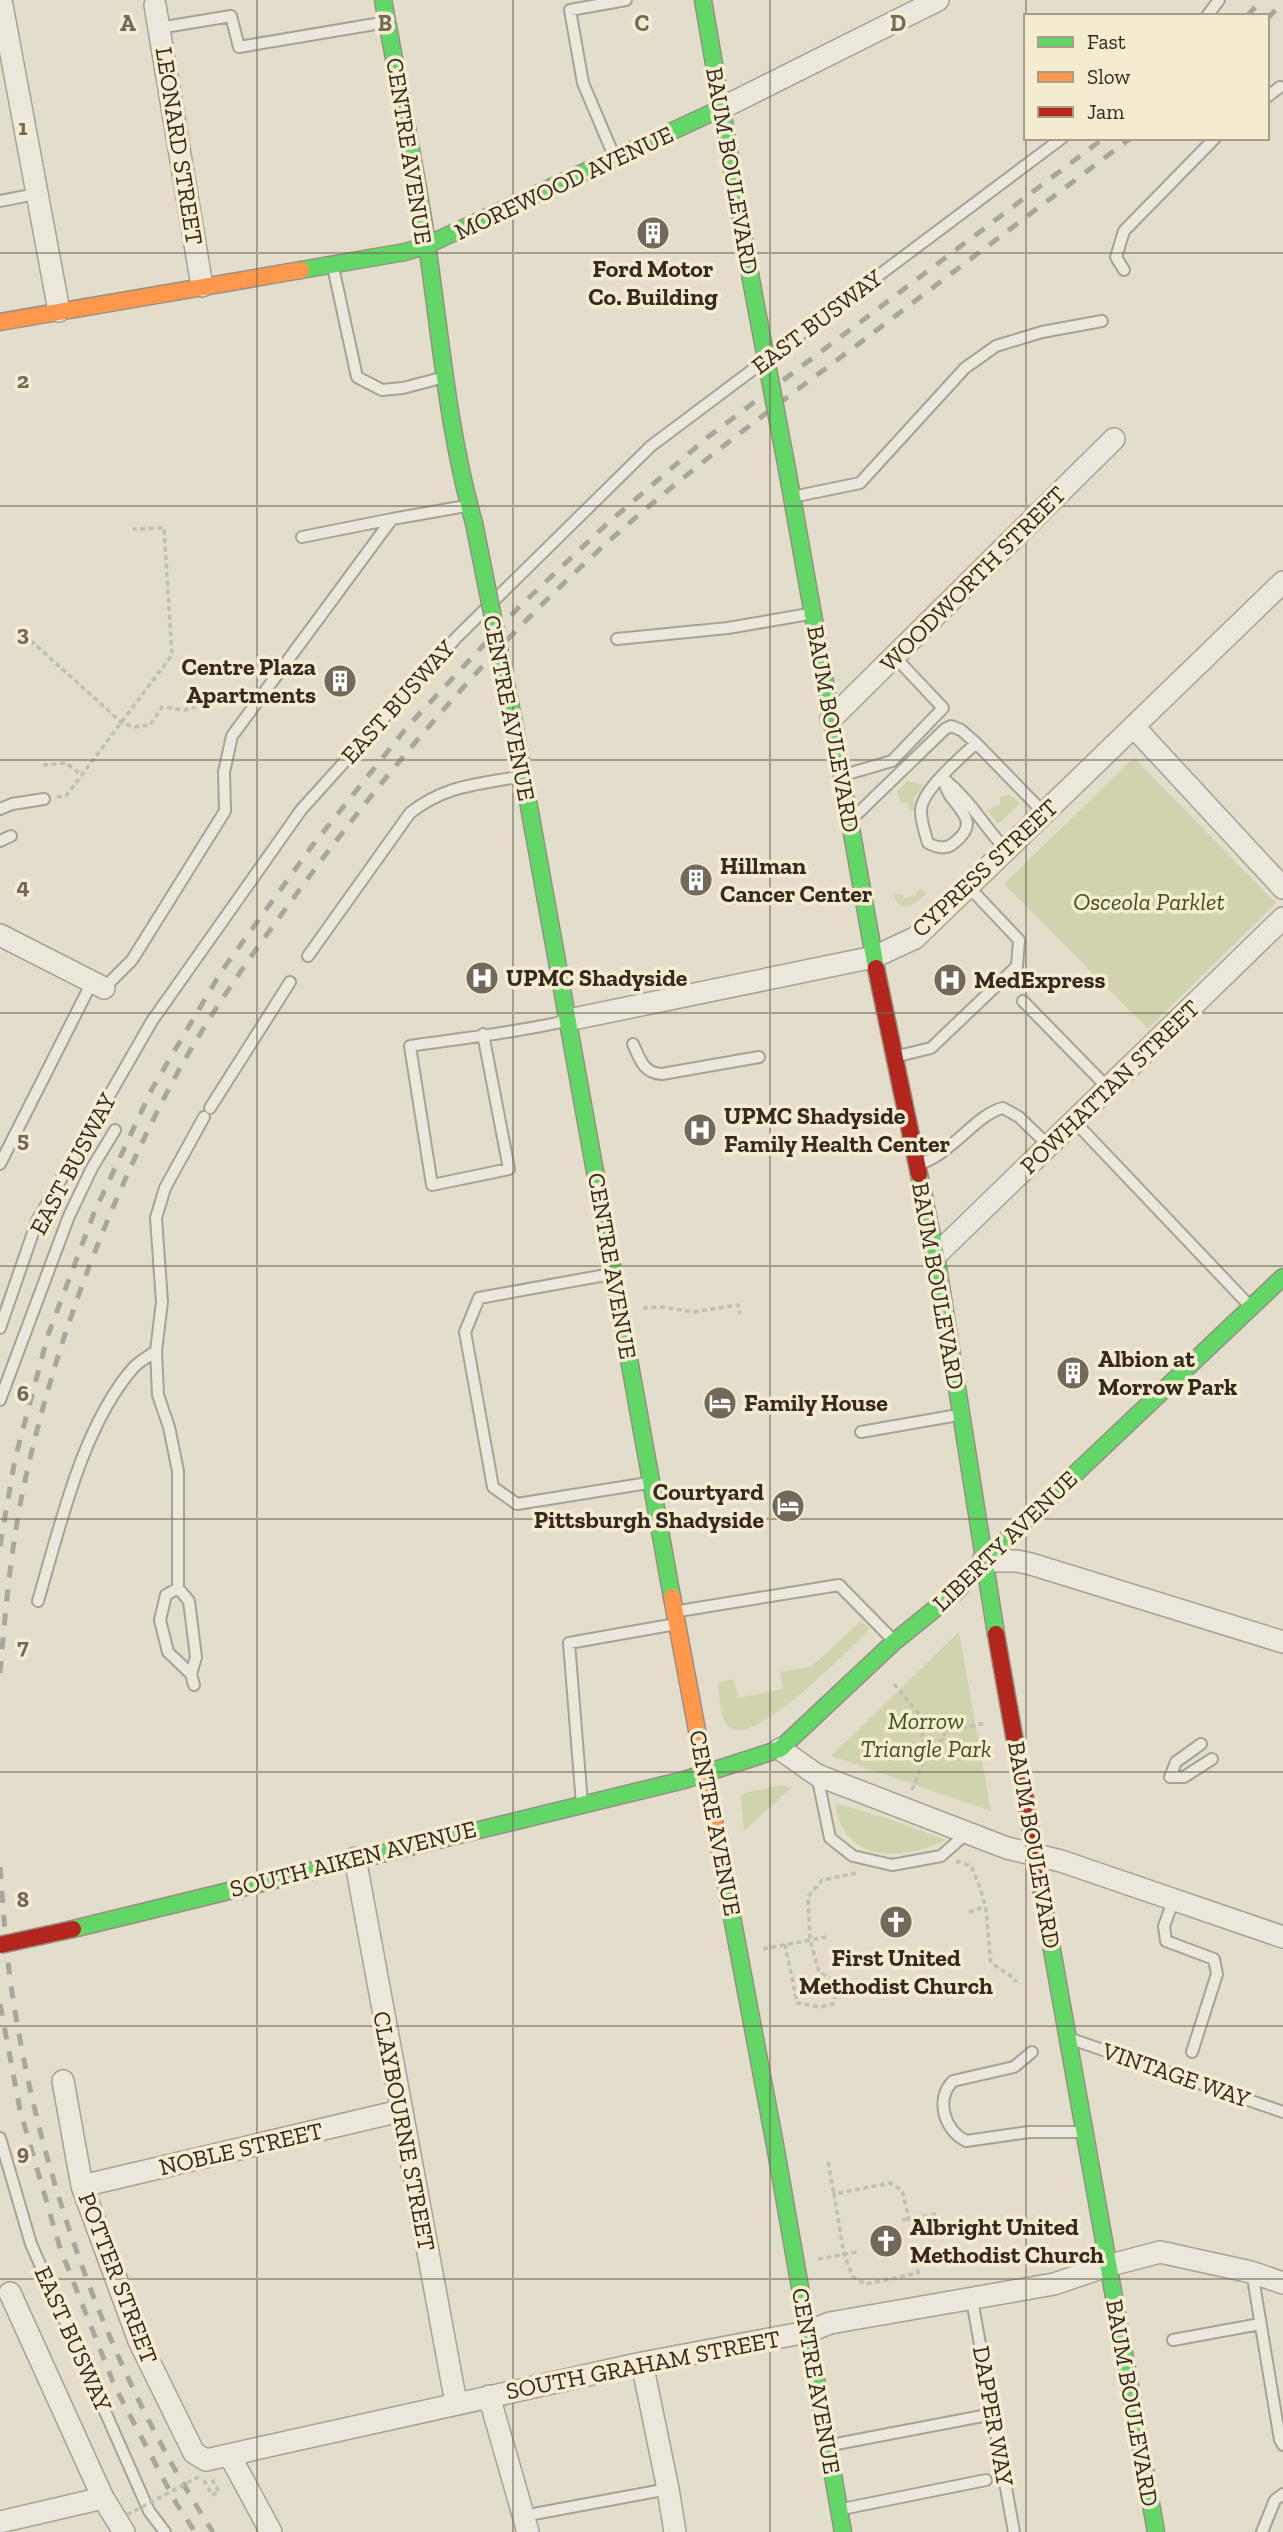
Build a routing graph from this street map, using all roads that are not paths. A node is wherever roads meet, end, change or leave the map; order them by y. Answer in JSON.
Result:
{"nodes":[{"id":1,"x":1,"y":0,"type":"edge"},
{"id":2,"x":383,"y":0,"type":"edge"},
{"id":3,"x":625,"y":0,"type":"edge"},
{"id":4,"x":703,"y":0,"type":"edge"},
{"id":5,"x":938,"y":0,"type":"edge"},
{"id":6,"x":155,"y":3,"type":"edge"},
{"id":7,"x":387,"y":22,"type":"junction"},
{"id":8,"x":159,"y":28,"type":"junction"},
{"id":9,"x":722,"y":108,"type":"junction"},
{"id":10,"x":1059,"y":140,"type":"edge"},
{"id":11,"x":1214,"y":140,"type":"edge"},
{"id":12,"x":615,"y":159,"type":"junction"},
{"id":13,"x":36,"y":194,"type":"junction"},
{"id":14,"x":0,"y":201,"type":"edge"},
{"id":15,"x":425,"y":246,"type":"junction"},
{"id":16,"x":332,"y":265,"type":"junction"},
{"id":17,"x":1124,"y":270,"type":"dead end"},
{"id":18,"x":202,"y":286,"type":"junction"},
{"id":19,"x":59,"y":311,"type":"junction"},
{"id":20,"x":1102,"y":321,"type":"dead end"},
{"id":21,"x":0,"y":322,"type":"edge"},
{"id":22,"x":443,"y":377,"type":"junction"},
{"id":23,"x":1114,"y":439,"type":"dead end"},
{"id":24,"x":791,"y":497,"type":"junction"},
{"id":25,"x":469,"y":506,"type":"junction"},
{"id":26,"x":392,"y":519,"type":"junction"},
{"id":27,"x":302,"y":537,"type":"dead end"},
{"id":28,"x":1283,"y":582,"type":"edge"},
{"id":29,"x":812,"y":614,"type":"junction"},
{"id":30,"x":617,"y":639,"type":"dead end"},
{"id":31,"x":894,"y":656,"type":"junction"},
{"id":32,"x":831,"y":719,"type":"junction"},
{"id":33,"x":1134,"y":727,"type":"junction"},
{"id":34,"x":976,"y":743,"type":"junction"},
{"id":35,"x":522,"y":776,"type":"junction"},
{"id":36,"x":841,"y":776,"type":"junction"},
{"id":37,"x":942,"y":777,"type":"junction"},
{"id":38,"x":44,"y":799,"type":"road end"},
{"id":39,"x":0,"y":809,"type":"edge"},
{"id":40,"x":1044,"y":813,"type":"junction"},
{"id":41,"x":849,"y":821,"type":"junction"},
{"id":42,"x":1006,"y":850,"type":"junction"},
{"id":43,"x":968,"y":886,"type":"junction"},
{"id":44,"x":1283,"y":888,"type":"edge"},
{"id":45,"x":1283,"y":918,"type":"edge"},
{"id":46,"x":0,"y":935,"type":"edge"},
{"id":47,"x":308,"y":956,"type":"dead end"},
{"id":48,"x":874,"y":957,"type":"junction"},
{"id":49,"x":290,"y":982,"type":"dead end"},
{"id":50,"x":98,"y":985,"type":"junction"},
{"id":51,"x":1023,"y":1001,"type":"dead end"},
{"id":52,"x":568,"y":1020,"type":"junction"},
{"id":53,"x":483,"y":1034,"type":"junction"},
{"id":54,"x":633,"y":1044,"type":"dead end"},
{"id":55,"x":894,"y":1056,"type":"junction"},
{"id":56,"x":759,"y":1057,"type":"dead end"},
{"id":57,"x":1108,"y":1088,"type":"junction"},
{"id":58,"x":1074,"y":1122,"type":"junction"},
{"id":59,"x":115,"y":1130,"type":"dead end"},
{"id":60,"x":1049,"y":1146,"type":"junction"},
{"id":61,"x":0,"y":1164,"type":"edge"},
{"id":62,"x":917,"y":1165,"type":"junction"},
{"id":63,"x":936,"y":1255,"type":"junction"},
{"id":64,"x":614,"y":1273,"type":"junction"},
{"id":65,"x":1283,"y":1277,"type":"edge"},
{"id":66,"x":1252,"y":1308,"type":"junction"},
{"id":67,"x":0,"y":1328,"type":"edge"},
{"id":68,"x":156,"y":1351,"type":"junction"},
{"id":69,"x":0,"y":1400,"type":"edge"},
{"id":70,"x":961,"y":1414,"type":"junction"},
{"id":71,"x":861,"y":1432,"type":"dead end"},
{"id":72,"x":650,"y":1483,"type":"junction"},
{"id":73,"x":983,"y":1561,"type":"junction"},
{"id":74,"x":178,"y":1588,"type":"junction"},
{"id":75,"x":38,"y":1601,"type":"dead end"},
{"id":76,"x":676,"y":1618,"type":"junction"},
{"id":77,"x":1283,"y":1642,"type":"edge"},
{"id":78,"x":894,"y":1643,"type":"junction"},
{"id":79,"x":1201,"y":1744,"type":"dead end"},
{"id":80,"x":779,"y":1749,"type":"junction"},
{"id":81,"x":1212,"y":1759,"type":"dead end"},
{"id":82,"x":706,"y":1774,"type":"junction"},
{"id":83,"x":817,"y":1775,"type":"junction"},
{"id":84,"x":582,"y":1804,"type":"junction"},
{"id":85,"x":968,"y":1832,"type":"junction"},
{"id":86,"x":1035,"y":1855,"type":"junction"},
{"id":87,"x":355,"y":1858,"type":"junction"},
{"id":88,"x":1174,"y":1899,"type":"junction"},
{"id":89,"x":1283,"y":1937,"type":"edge"},
{"id":90,"x":0,"y":1945,"type":"edge"},
{"id":91,"x":1069,"y":2038,"type":"junction"},
{"id":92,"x":1032,"y":2052,"type":"dead end"},
{"id":93,"x":1192,"y":2052,"type":"dead end"},
{"id":94,"x":63,"y":2081,"type":"dead end"},
{"id":95,"x":400,"y":2111,"type":"junction"},
{"id":96,"x":1283,"y":2112,"type":"edge"},
{"id":97,"x":1083,"y":2132,"type":"junction"},
{"id":98,"x":0,"y":2138,"type":"edge"},
{"id":99,"x":82,"y":2186,"type":"junction"},
{"id":100,"x":1107,"y":2266,"type":"junction"},
{"id":101,"x":1251,"y":2272,"type":"junction"},
{"id":102,"x":1283,"y":2283,"type":"edge"},
{"id":103,"x":10,"y":2293,"type":"dead end"},
{"id":104,"x":972,"y":2300,"type":"junction"},
{"id":105,"x":1260,"y":2324,"type":"junction"},
{"id":106,"x":807,"y":2332,"type":"junction"},
{"id":107,"x":1173,"y":2340,"type":"dead end"},
{"id":108,"x":642,"y":2363,"type":"junction"},
{"id":109,"x":489,"y":2396,"type":"junction"},
{"id":110,"x":456,"y":2403,"type":"junction"},
{"id":111,"x":993,"y":2414,"type":"junction"},
{"id":112,"x":827,"y":2445,"type":"junction"},
{"id":113,"x":1283,"y":2445,"type":"edge"},
{"id":114,"x":230,"y":2456,"type":"junction"},
{"id":115,"x":205,"y":2469,"type":"joint"},
{"id":116,"x":986,"y":2480,"type":"dead end"},
{"id":117,"x":668,"y":2488,"type":"junction"},
{"id":118,"x":1283,"y":2494,"type":"edge"},
{"id":119,"x":103,"y":2498,"type":"junction"},
{"id":120,"x":839,"y":2510,"type":"junction"},
{"id":121,"x":0,"y":2522,"type":"edge"},
{"id":122,"x":125,"y":2524,"type":"edge"},
{"id":123,"x":525,"y":2524,"type":"edge"},
{"id":124,"x":165,"y":2532,"type":"edge"},
{"id":125,"x":271,"y":2532,"type":"edge"},
{"id":126,"x":675,"y":2532,"type":"edge"},
{"id":127,"x":843,"y":2532,"type":"edge"},
{"id":128,"x":1014,"y":2532,"type":"edge"},
{"id":129,"x":1156,"y":2532,"type":"edge"},
{"id":130,"x":1262,"y":2532,"type":"edge"}],
"edges":[{"from":1,"to":13,"type":"street"},
{"from":2,"to":7,"type":"main road","name":"CENTRE AVENUE"},
{"from":3,"to":12,"type":"lane"},
{"from":4,"to":9,"type":"main road","name":"BAUM BOULEVARD"},
{"from":5,"to":9,"type":"street","name":"MOREWOOD AVENUE"},
{"from":6,"to":8,"type":"street","name":"LEONARD STREET"},
{"from":7,"to":8,"type":"lane"},
{"from":7,"to":15,"type":"main road","name":"CENTRE AVENUE"},
{"from":8,"to":18,"type":"street","name":"LEONARD STREET"},
{"from":9,"to":12,"type":"main road","name":"MOREWOOD AVENUE"},
{"from":9,"to":24,"type":"main road","name":"BAUM BOULEVARD","bridge":true},
{"from":10,"to":67,"type":"lane","name":"EAST BUSWAY"},
{"from":11,"to":17,"type":"lane"},
{"from":12,"to":15,"type":"main road","name":"MOREWOOD AVENUE"},
{"from":13,"to":14,"type":"lane"},
{"from":13,"to":19,"type":"street"},
{"from":15,"to":16,"type":"main road","name":"MOREWOOD AVENUE"},
{"from":15,"to":22,"type":"main road","name":"CENTRE AVENUE"},
{"from":16,"to":18,"type":"main road","name":"MOREWOOD AVENUE"},
{"from":16,"to":22,"type":"lane"},
{"from":18,"to":19,"type":"main road","name":"MOREWOOD AVENUE"},
{"from":19,"to":21,"type":"main road","name":"MOREWOOD AVENUE"},
{"from":20,"to":24,"type":"lane"},
{"from":22,"to":25,"type":"main road","name":"CENTRE AVENUE"},
{"from":23,"to":31,"type":"street","name":"WOODWORTH STREET"},
{"from":24,"to":29,"type":"main road","name":"BAUM BOULEVARD"},
{"from":25,"to":26,"type":"lane"},
{"from":25,"to":35,"type":"main road","name":"CENTRE AVENUE","bridge":true},
{"from":26,"to":27,"type":"lane"},
{"from":26,"to":50,"type":"lane"},
{"from":28,"to":33,"type":"street","name":"CYPRESS STREET"},
{"from":29,"to":30,"type":"lane"},
{"from":29,"to":32,"type":"main road","name":"BAUM BOULEVARD"},
{"from":31,"to":32,"type":"street","name":"WOODWORTH STREET"},
{"from":31,"to":36,"type":"lane"},
{"from":32,"to":36,"type":"main road","name":"BAUM BOULEVARD"},
{"from":33,"to":40,"type":"street","name":"CYPRESS STREET"},
{"from":33,"to":44,"type":"street"},
{"from":34,"to":37,"type":"lane"},
{"from":34,"to":40,"type":"lane"},
{"from":34,"to":41,"type":"lane"},
{"from":35,"to":47,"type":"lane"},
{"from":35,"to":52,"type":"main road","name":"CENTRE AVENUE"},
{"from":36,"to":41,"type":"main road","name":"BAUM BOULEVARD"},
{"from":37,"to":37,"type":"lane"},
{"from":37,"to":42,"type":"lane"},
{"from":38,"to":39,"type":"lane"},
{"from":40,"to":42,"type":"street","name":"CYPRESS STREET"},
{"from":41,"to":48,"type":"main road","name":"BAUM BOULEVARD"},
{"from":42,"to":43,"type":"street","name":"CYPRESS STREET"},
{"from":43,"to":48,"type":"street","name":"CYPRESS STREET"},
{"from":43,"to":55,"type":"lane"},
{"from":45,"to":57,"type":"street","name":"POWHATTAN STREET"},
{"from":46,"to":50,"type":"street"},
{"from":48,"to":52,"type":"street","name":"CYPRESS STREET"},
{"from":48,"to":55,"type":"main road","name":"BAUM BOULEVARD"},
{"from":49,"to":68,"type":"lane"},
{"from":50,"to":61,"type":"lane"},
{"from":51,"to":57,"type":"lane"},
{"from":52,"to":53,"type":"lane"},
{"from":52,"to":64,"type":"main road","name":"CENTRE AVENUE"},
{"from":53,"to":53,"type":"lane"},
{"from":54,"to":56,"type":"lane"},
{"from":55,"to":62,"type":"main road","name":"BAUM BOULEVARD"},
{"from":57,"to":58,"type":"street","name":"POWHATTAN STREET"},
{"from":58,"to":60,"type":"street","name":"POWHATTAN STREET"},
{"from":58,"to":66,"type":"lane"},
{"from":59,"to":69,"type":"lane"},
{"from":60,"to":62,"type":"lane"},
{"from":60,"to":63,"type":"street","name":"POWHATTAN STREET"},
{"from":62,"to":63,"type":"main road","name":"BAUM BOULEVARD"},
{"from":63,"to":70,"type":"main road","name":"BAUM BOULEVARD"},
{"from":64,"to":72,"type":"main road","name":"CENTRE AVENUE"},
{"from":64,"to":72,"type":"lane"},
{"from":65,"to":66,"type":"main road","name":"LIBERTY AVENUE"},
{"from":66,"to":73,"type":"main road","name":"LIBERTY AVENUE"},
{"from":68,"to":74,"type":"lane"},
{"from":68,"to":75,"type":"lane"},
{"from":70,"to":71,"type":"lane"},
{"from":70,"to":73,"type":"main road","name":"BAUM BOULEVARD"},
{"from":72,"to":76,"type":"main road","name":"CENTRE AVENUE"},
{"from":73,"to":77,"type":"street"},
{"from":73,"to":78,"type":"main road","name":"LIBERTY AVENUE"},
{"from":73,"to":86,"type":"main road","name":"BAUM BOULEVARD"},
{"from":74,"to":74,"type":"lane"},
{"from":76,"to":78,"type":"lane"},
{"from":76,"to":82,"type":"main road","name":"CENTRE AVENUE"},
{"from":76,"to":84,"type":"lane"},
{"from":78,"to":80,"type":"main road","name":"LIBERTY AVENUE"},
{"from":79,"to":81,"type":"lane"},
{"from":80,"to":82,"type":"main road","name":"LIBERTY AVENUE"},
{"from":80,"to":83,"type":"street"},
{"from":82,"to":84,"type":"main road","name":"SOUTH AIKEN AVENUE"},
{"from":82,"to":106,"type":"main road","name":"CENTRE AVENUE"},
{"from":83,"to":85,"type":"street"},
{"from":83,"to":85,"type":"lane"},
{"from":84,"to":87,"type":"main road","name":"SOUTH AIKEN AVENUE"},
{"from":85,"to":86,"type":"street"},
{"from":86,"to":88,"type":"street"},
{"from":86,"to":91,"type":"main road","name":"BAUM BOULEVARD"},
{"from":87,"to":90,"type":"main road","name":"SOUTH AIKEN AVENUE","bridge":true},
{"from":87,"to":95,"type":"street","name":"CLAYBOURNE STREET"},
{"from":88,"to":89,"type":"street"},
{"from":88,"to":93,"type":"lane"},
{"from":91,"to":96,"type":"lane","name":"VINTAGE WAY"},
{"from":91,"to":97,"type":"main road","name":"BAUM BOULEVARD"},
{"from":92,"to":97,"type":"lane"},
{"from":94,"to":99,"type":"street","name":"POTTER STREET"},
{"from":95,"to":99,"type":"street","name":"NOBLE STREET"},
{"from":95,"to":110,"type":"street","name":"CLAYBOURNE STREET"},
{"from":97,"to":100,"type":"main road","name":"BAUM BOULEVARD"},
{"from":98,"to":124,"type":"lane","name":"EAST BUSWAY"},
{"from":99,"to":115,"type":"street","name":"POTTER STREET"},
{"from":100,"to":101,"type":"street","name":"SOUTH GRAHAM STREET"},
{"from":100,"to":104,"type":"street","name":"SOUTH GRAHAM STREET"},
{"from":100,"to":129,"type":"main road","name":"BAUM BOULEVARD"},
{"from":101,"to":102,"type":"street","name":"SOUTH GRAHAM STREET"},
{"from":101,"to":105,"type":"lane"},
{"from":103,"to":119,"type":"street"},
{"from":104,"to":106,"type":"street","name":"SOUTH GRAHAM STREET"},
{"from":104,"to":111,"type":"lane","name":"DAPPER WAY"},
{"from":105,"to":107,"type":"lane"},
{"from":105,"to":113,"type":"lane"},
{"from":106,"to":108,"type":"street","name":"SOUTH GRAHAM STREET"},
{"from":106,"to":112,"type":"main road","name":"CENTRE AVENUE"},
{"from":108,"to":109,"type":"street","name":"SOUTH GRAHAM STREET"},
{"from":108,"to":117,"type":"street"},
{"from":109,"to":110,"type":"street","name":"SOUTH GRAHAM STREET"},
{"from":109,"to":123,"type":"street"},
{"from":110,"to":114,"type":"street","name":"SOUTH GRAHAM STREET"},
{"from":111,"to":112,"type":"lane"},
{"from":111,"to":128,"type":"lane","name":"DAPPER WAY"},
{"from":112,"to":120,"type":"main road","name":"CENTRE AVENUE"},
{"from":114,"to":115,"type":"street","name":"SOUTH GRAHAM STREET"},
{"from":114,"to":125,"type":"street"},
{"from":116,"to":120,"type":"lane"},
{"from":117,"to":123,"type":"lane"},
{"from":117,"to":126,"type":"street"},
{"from":118,"to":130,"type":"lane"},
{"from":119,"to":121,"type":"street"},
{"from":119,"to":122,"type":"street"},
{"from":120,"to":127,"type":"main road","name":"CENTRE AVENUE"}]}
